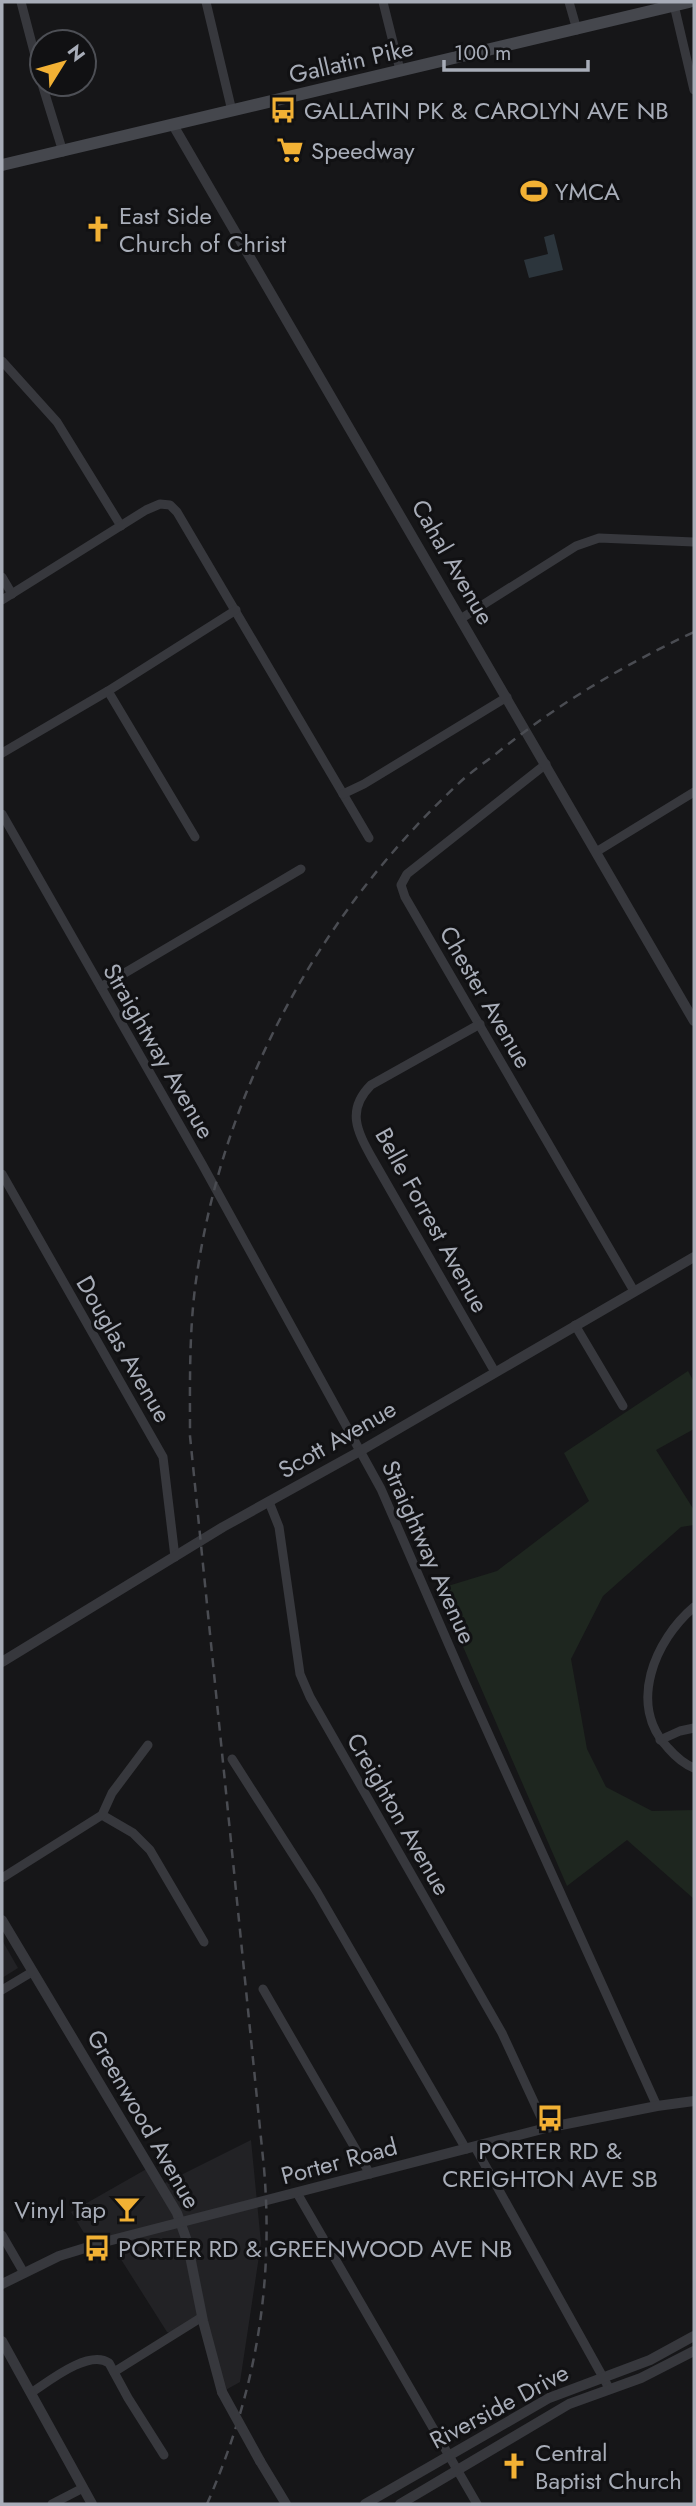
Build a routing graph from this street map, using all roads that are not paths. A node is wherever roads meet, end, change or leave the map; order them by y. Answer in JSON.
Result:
{"nodes":[{"id":1,"x":21,"y":2,"type":"edge"},
{"id":2,"x":206,"y":2,"type":"edge"},
{"id":3,"x":383,"y":2,"type":"edge"},
{"id":4,"x":569,"y":2,"type":"edge"},
{"id":5,"x":689,"y":2,"type":"edge"},
{"id":6,"x":674,"y":5,"type":"junction"},
{"id":7,"x":28,"y":29,"type":"edge"},
{"id":8,"x":577,"y":30,"type":"junction"},
{"id":9,"x":400,"y":70,"type":"junction"},
{"id":10,"x":694,"y":90,"type":"edge"},
{"id":11,"x":47,"y":98,"type":"edge"},
{"id":12,"x":232,"y":111,"type":"junction"},
{"id":13,"x":173,"y":125,"type":"junction"},
{"id":14,"x":63,"y":152,"type":"junction"},
{"id":15,"x":2,"y":165,"type":"edge"},
{"id":16,"x":2,"y":361,"type":"edge"},
{"id":17,"x":121,"y":526,"type":"junction"},
{"id":18,"x":694,"y":542,"type":"edge"},
{"id":19,"x":2,"y":577,"type":"edge"},
{"id":20,"x":12,"y":594,"type":"junction"},
{"id":21,"x":2,"y":600,"type":"edge"},
{"id":22,"x":236,"y":610,"type":"junction"},
{"id":23,"x":462,"y":618,"type":"junction"},
{"id":24,"x":108,"y":691,"type":"junction"},
{"id":25,"x":507,"y":697,"type":"junction"},
{"id":26,"x":2,"y":753,"type":"edge"},
{"id":27,"x":546,"y":764,"type":"junction"},
{"id":28,"x":694,"y":792,"type":"edge"},
{"id":29,"x":343,"y":794,"type":"junction"},
{"id":30,"x":2,"y":814,"type":"edge"},
{"id":31,"x":195,"y":837,"type":"dead end"},
{"id":32,"x":369,"y":838,"type":"dead end"},
{"id":33,"x":596,"y":852,"type":"junction"},
{"id":34,"x":301,"y":869,"type":"dead end"},
{"id":35,"x":100,"y":987,"type":"junction"},
{"id":36,"x":694,"y":1021,"type":"edge"},
{"id":37,"x":480,"y":1024,"type":"junction"},
{"id":38,"x":2,"y":1174,"type":"edge"},
{"id":39,"x":694,"y":1257,"type":"edge"},
{"id":40,"x":634,"y":1291,"type":"junction"},
{"id":41,"x":575,"y":1325,"type":"junction"},
{"id":42,"x":495,"y":1372,"type":"junction"},
{"id":43,"x":623,"y":1406,"type":"dead end"},
{"id":44,"x":362,"y":1450,"type":"junction"},
{"id":45,"x":268,"y":1502,"type":"junction"},
{"id":46,"x":175,"y":1557,"type":"junction"},
{"id":47,"x":694,"y":1607,"type":"edge"},
{"id":48,"x":2,"y":1661,"type":"edge"},
{"id":49,"x":694,"y":1728,"type":"edge"},
{"id":50,"x":660,"y":1740,"type":"junction"},
{"id":51,"x":148,"y":1745,"type":"dead end"},
{"id":52,"x":232,"y":1759,"type":"dead end"},
{"id":53,"x":694,"y":1768,"type":"edge"},
{"id":54,"x":102,"y":1815,"type":"junction"},
{"id":55,"x":2,"y":1878,"type":"edge"},
{"id":56,"x":2,"y":1920,"type":"edge"},
{"id":57,"x":204,"y":1942,"type":"dead end"},
{"id":58,"x":32,"y":1972,"type":"junction"},
{"id":59,"x":263,"y":1989,"type":"dead end"},
{"id":60,"x":2,"y":1990,"type":"edge"},
{"id":61,"x":694,"y":2101,"type":"edge"},
{"id":62,"x":657,"y":2106,"type":"junction"},
{"id":63,"x":546,"y":2128,"type":"junction"},
{"id":64,"x":471,"y":2148,"type":"junction"},
{"id":65,"x":370,"y":2174,"type":"junction"},
{"id":66,"x":297,"y":2193,"type":"junction"},
{"id":67,"x":182,"y":2223,"type":"junction"},
{"id":68,"x":2,"y":2235,"type":"edge"},
{"id":69,"x":24,"y":2273,"type":"junction"},
{"id":70,"x":2,"y":2284,"type":"edge"},
{"id":71,"x":202,"y":2317,"type":"junction"},
{"id":72,"x":694,"y":2336,"type":"edge"},
{"id":73,"x":2,"y":2341,"type":"edge"},
{"id":74,"x":694,"y":2351,"type":"edge"},
{"id":75,"x":114,"y":2372,"type":"junction"},
{"id":76,"x":603,"y":2376,"type":"junction"},
{"id":77,"x":609,"y":2388,"type":"junction"},
{"id":78,"x":31,"y":2393,"type":"junction"},
{"id":79,"x":164,"y":2455,"type":"dead end"},
{"id":80,"x":448,"y":2456,"type":"junction"},
{"id":81,"x":457,"y":2472,"type":"junction"},
{"id":82,"x":83,"y":2487,"type":"junction"},
{"id":83,"x":390,"y":2490,"type":"junction"},
{"id":84,"x":52,"y":2504,"type":"edge"},
{"id":85,"x":92,"y":2504,"type":"edge"},
{"id":86,"x":286,"y":2504,"type":"edge"},
{"id":87,"x":365,"y":2504,"type":"edge"},
{"id":88,"x":399,"y":2504,"type":"edge"},
{"id":89,"x":477,"y":2504,"type":"edge"}],
"edges":[{"from":1,"to":7,"type":"street"},
{"from":2,"to":12,"type":"street"},
{"from":3,"to":9,"type":"street"},
{"from":4,"to":8,"type":"street"},
{"from":5,"to":6,"type":"main road","name":"Gallatin Pike"},
{"from":6,"to":8,"type":"main road","name":"Gallatin Pike"},
{"from":6,"to":10,"type":"street"},
{"from":8,"to":9,"type":"main road","name":"Gallatin Pike"},
{"from":9,"to":12,"type":"main road","name":"Gallatin Pike"},
{"from":11,"to":14,"type":"street"},
{"from":12,"to":13,"type":"main road","name":"Gallatin Pike"},
{"from":13,"to":14,"type":"main road","name":"Gallatin Pike"},
{"from":13,"to":23,"type":"street","name":"Cahal Avenue"},
{"from":14,"to":15,"type":"main road","name":"Gallatin Pike"},
{"from":16,"to":17,"type":"street"},
{"from":17,"to":20,"type":"street"},
{"from":17,"to":22,"type":"street"},
{"from":18,"to":23,"type":"street"},
{"from":19,"to":20,"type":"street"},
{"from":20,"to":21,"type":"street"},
{"from":22,"to":24,"type":"street"},
{"from":22,"to":29,"type":"street"},
{"from":23,"to":25,"type":"street","name":"Cahal Avenue"},
{"from":24,"to":26,"type":"street"},
{"from":24,"to":31,"type":"street"},
{"from":25,"to":27,"type":"street","name":"Cahal Avenue"},
{"from":25,"to":29,"type":"street"},
{"from":27,"to":33,"type":"street","name":"Cahal Avenue"},
{"from":27,"to":37,"type":"street","name":"Chester Avenue"},
{"from":28,"to":33,"type":"street"},
{"from":29,"to":32,"type":"street"},
{"from":30,"to":35,"type":"street","name":"Straightway Avenue"},
{"from":33,"to":36,"type":"street","name":"Cahal Avenue"},
{"from":34,"to":35,"type":"street"},
{"from":35,"to":44,"type":"street","name":"Straightway Avenue"},
{"from":37,"to":40,"type":"street","name":"Chester Avenue"},
{"from":37,"to":42,"type":"street","name":"Belle Forrest Avenue"},
{"from":38,"to":46,"type":"street","name":"Douglas Avenue"},
{"from":39,"to":40,"type":"street","name":"Scott Avenue"},
{"from":40,"to":41,"type":"street","name":"Scott Avenue"},
{"from":41,"to":42,"type":"street","name":"Scott Avenue"},
{"from":41,"to":43,"type":"street"},
{"from":42,"to":44,"type":"street","name":"Scott Avenue"},
{"from":44,"to":45,"type":"street","name":"Scott Avenue"},
{"from":44,"to":62,"type":"street","name":"Straightway Avenue"},
{"from":45,"to":46,"type":"street","name":"Scott Avenue"},
{"from":45,"to":63,"type":"street","name":"Creighton Avenue"},
{"from":46,"to":48,"type":"street","name":"Scott Avenue"},
{"from":47,"to":50,"type":"street"},
{"from":49,"to":50,"type":"street"},
{"from":50,"to":53,"type":"street"},
{"from":51,"to":54,"type":"street"},
{"from":52,"to":64,"type":"street"},
{"from":54,"to":55,"type":"street"},
{"from":54,"to":57,"type":"street"},
{"from":56,"to":58,"type":"street","name":"Greenwood Avenue"},
{"from":58,"to":60,"type":"street"},
{"from":58,"to":67,"type":"street","name":"Greenwood Avenue"},
{"from":59,"to":65,"type":"street"},
{"from":61,"to":62,"type":"street","name":"Porter Road"},
{"from":62,"to":63,"type":"street","name":"Porter Road"},
{"from":63,"to":64,"type":"street","name":"Porter Road"},
{"from":64,"to":65,"type":"street","name":"Porter Road"},
{"from":64,"to":76,"type":"street"},
{"from":65,"to":66,"type":"street","name":"Porter Road"},
{"from":66,"to":67,"type":"street","name":"Porter Road"},
{"from":66,"to":80,"type":"street"},
{"from":67,"to":69,"type":"street","name":"Porter Road"},
{"from":67,"to":71,"type":"street","name":"Greenwood Avenue"},
{"from":68,"to":69,"type":"street"},
{"from":69,"to":70,"type":"street","name":"Porter Road"},
{"from":71,"to":75,"type":"street"},
{"from":71,"to":86,"type":"street","name":"Greenwood Avenue","bridge":true},
{"from":72,"to":76,"type":"street","name":"Riverside Drive"},
{"from":73,"to":78,"type":"street"},
{"from":74,"to":77,"type":"street","name":"Riverside Drive"},
{"from":75,"to":78,"type":"street"},
{"from":75,"to":79,"type":"street"},
{"from":76,"to":77,"type":"street"},
{"from":76,"to":80,"type":"street","name":"Riverside Drive"},
{"from":77,"to":81,"type":"street","name":"Riverside Drive"},
{"from":78,"to":82,"type":"street"},
{"from":80,"to":81,"type":"street"},
{"from":80,"to":83,"type":"street","name":"Riverside Drive"},
{"from":81,"to":88,"type":"street","name":"Riverside Drive"},
{"from":81,"to":89,"type":"street"},
{"from":82,"to":84,"type":"street"},
{"from":82,"to":85,"type":"street"},
{"from":83,"to":87,"type":"street","name":"Riverside Drive"},
{"from":83,"to":88,"type":"street"}]}
